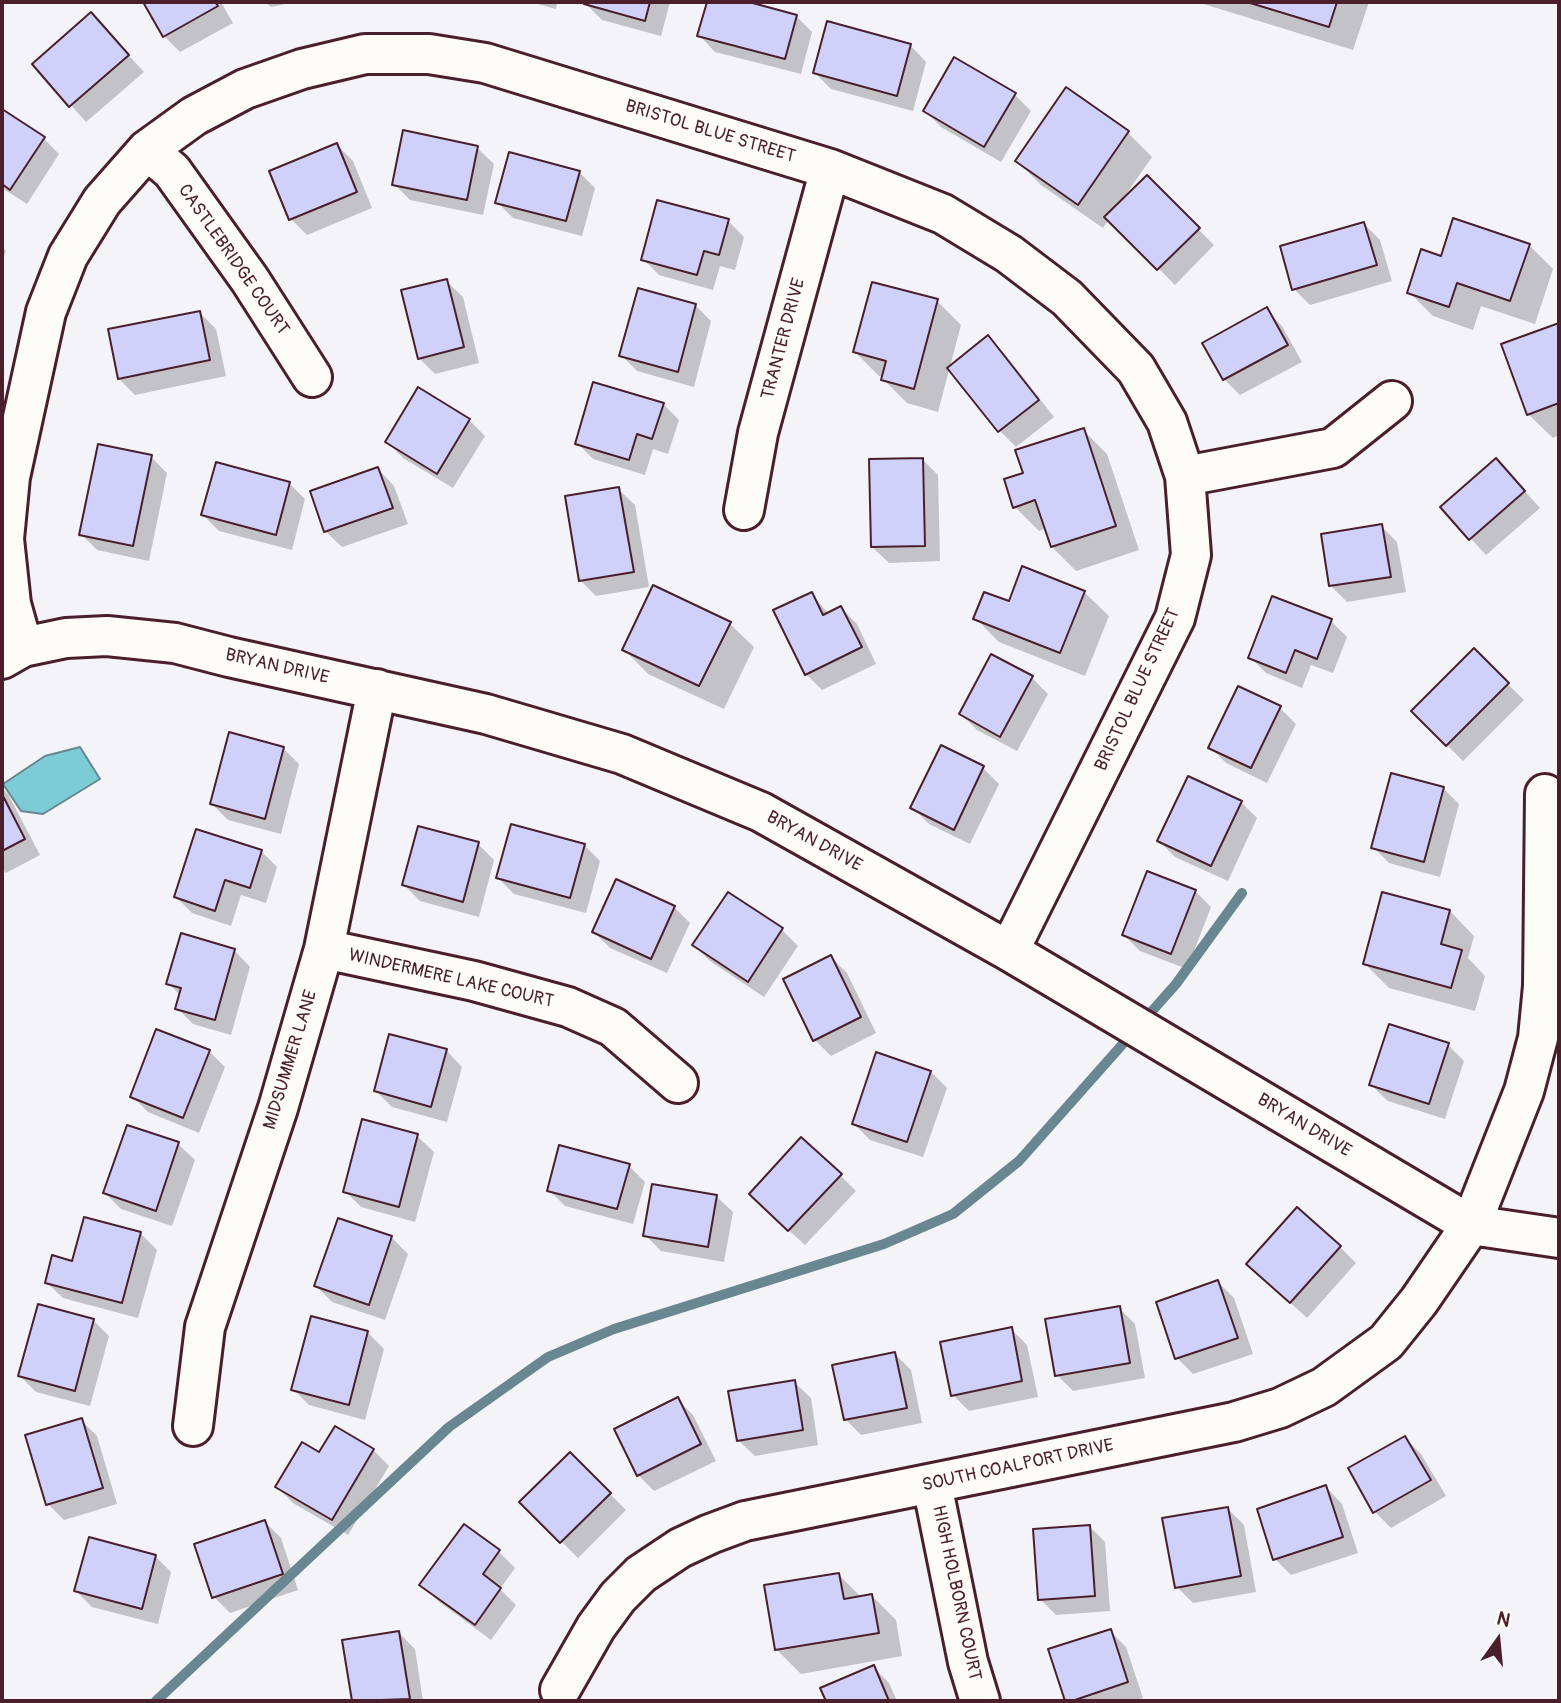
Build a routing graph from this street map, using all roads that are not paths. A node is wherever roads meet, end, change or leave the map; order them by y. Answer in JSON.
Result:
{"nodes":[{"id":1,"x":147,"y":150,"type":"junction"},
{"id":2,"x":830,"y":169,"type":"junction"},
{"id":3,"x":312,"y":377,"type":"dead end"},
{"id":4,"x":1392,"y":401,"type":"dead end"},
{"id":5,"x":1185,"y":476,"type":"junction"},
{"id":6,"x":744,"y":510,"type":"dead end"},
{"id":7,"x":12,"y":653,"type":"edge"},
{"id":8,"x":377,"y":690,"type":"junction"},
{"id":9,"x":1545,"y":794,"type":"dead end"},
{"id":10,"x":324,"y":949,"type":"junction"},
{"id":11,"x":1009,"y":951,"type":"junction"},
{"id":12,"x":678,"y":1083,"type":"dead end"},
{"id":13,"x":1471,"y":1225,"type":"junction"},
{"id":14,"x":1559,"y":1238,"type":"edge"},
{"id":15,"x":193,"y":1426,"type":"dead end"},
{"id":16,"x":933,"y":1484,"type":"junction"},
{"id":17,"x":560,"y":1690,"type":"dead end"},
{"id":18,"x":980,"y":1701,"type":"edge"}],
"edges":[{"from":1,"to":2,"type":"street","name":"BRISTOL BLUE STREET"},
{"from":1,"to":3,"type":"street","name":"CASTLEBRIDGE COURT"},
{"from":1,"to":7,"type":"street","name":"BRISTOL BLUE STREET"},
{"from":2,"to":5,"type":"street","name":"BRISTOL BLUE STREET"},
{"from":2,"to":6,"type":"street","name":"TRANTER DRIVE"},
{"from":4,"to":5,"type":"street"},
{"from":5,"to":11,"type":"street","name":"BRISTOL BLUE STREET"},
{"from":7,"to":8,"type":"street","name":"BRYAN DRIVE"},
{"from":8,"to":10,"type":"street","name":"MIDSUMMER LANE"},
{"from":8,"to":11,"type":"street","name":"BRYAN DRIVE"},
{"from":9,"to":13,"type":"street","name":"SOUTH COALPORT DRIVE"},
{"from":10,"to":12,"type":"street","name":"WINDERMERE LAKE COURT"},
{"from":10,"to":15,"type":"street","name":"MIDSUMMER LANE"},
{"from":11,"to":13,"type":"street","name":"BRYAN DRIVE"},
{"from":13,"to":14,"type":"street","name":"BRYAN DRIVE"},
{"from":13,"to":16,"type":"street","name":"SOUTH COALPORT DRIVE"},
{"from":16,"to":17,"type":"street","name":"SOUTH COALPORT DRIVE"},
{"from":16,"to":18,"type":"street","name":"HIGH HOLBORN COURT"}]}
